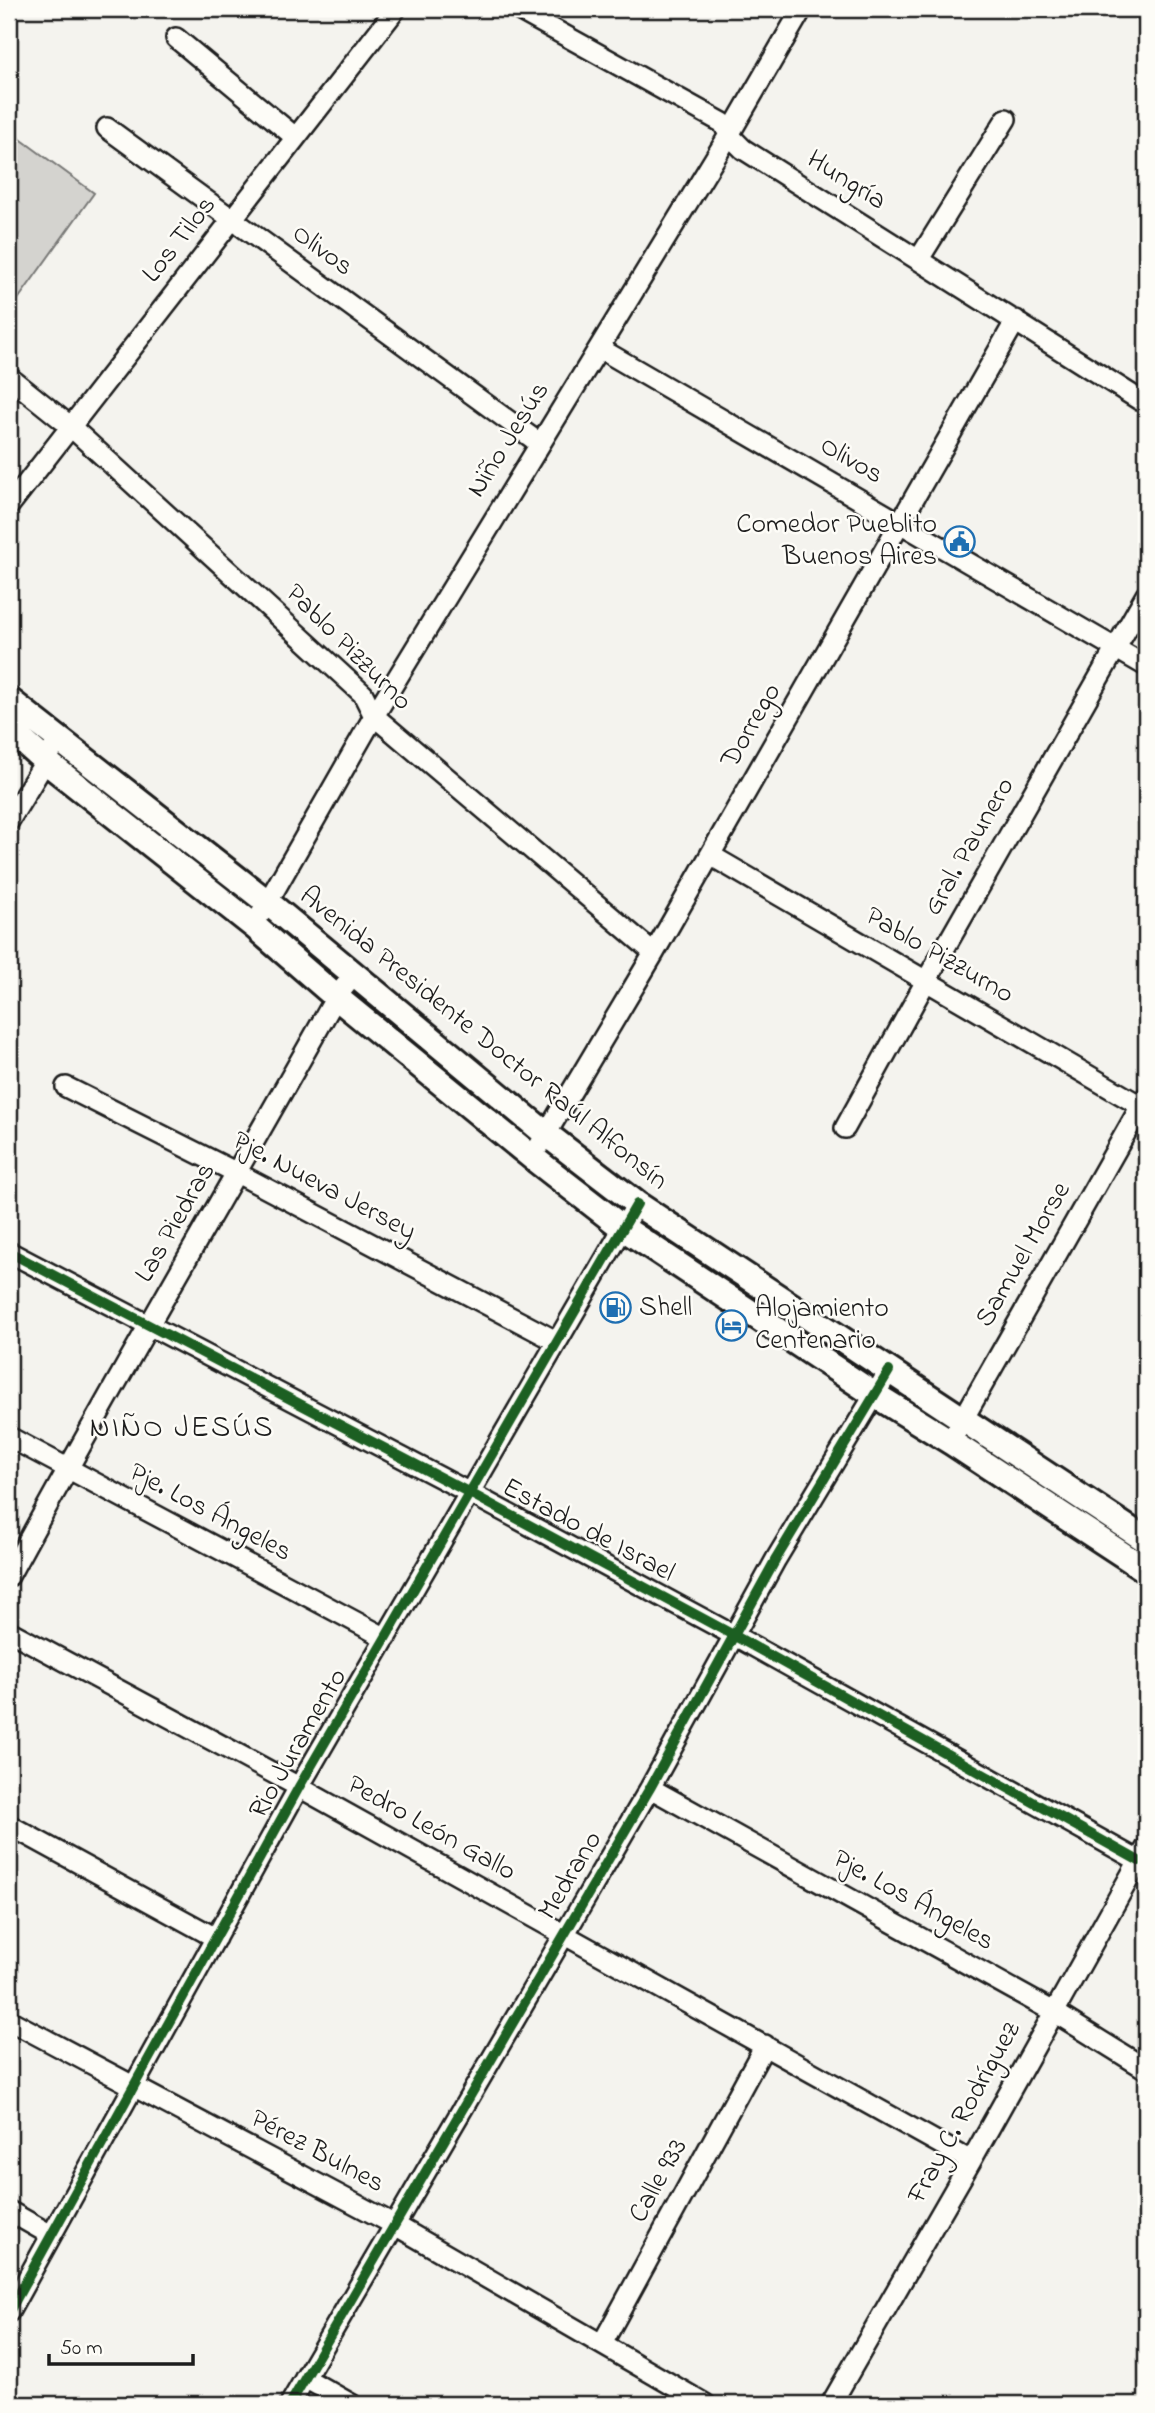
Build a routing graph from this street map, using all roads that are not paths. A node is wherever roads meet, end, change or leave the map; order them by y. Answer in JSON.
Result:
{"nodes":[{"id":1,"x":396,"y":9,"type":"edge"},
{"id":2,"x":517,"y":9,"type":"edge"},
{"id":3,"x":802,"y":9,"type":"edge"},
{"id":4,"x":176,"y":38,"type":"dead end"},
{"id":5,"x":1006,"y":119,"type":"dead end"},
{"id":6,"x":107,"y":128,"type":"dead end"},
{"id":7,"x":729,"y":135,"type":"junction"},
{"id":8,"x":295,"y":137,"type":"junction"},
{"id":9,"x":232,"y":220,"type":"junction"},
{"id":10,"x":919,"y":260,"type":"junction"},
{"id":11,"x":1016,"y":320,"type":"junction"},
{"id":12,"x":600,"y":348,"type":"junction"},
{"id":13,"x":9,"y":377,"type":"edge"},
{"id":14,"x":1146,"y":404,"type":"edge"},
{"id":15,"x":70,"y":426,"type":"junction"},
{"id":16,"x":539,"y":443,"type":"junction"},
{"id":17,"x":9,"y":506,"type":"edge"},
{"id":18,"x":901,"y":523,"type":"junction"},
{"id":19,"x":1146,"y":595,"type":"edge"},
{"id":20,"x":1116,"y":648,"type":"junction"},
{"id":21,"x":1146,"y":666,"type":"edge"},
{"id":22,"x":9,"y":700,"type":"edge"},
{"id":23,"x":374,"y":716,"type":"junction"},
{"id":24,"x":9,"y":729,"type":"edge"},
{"id":25,"x":51,"y":750,"type":"junction"},
{"id":26,"x":9,"y":821,"type":"edge"},
{"id":27,"x":710,"y":855,"type":"junction"},
{"id":28,"x":267,"y":902,"type":"junction"},
{"id":29,"x":254,"y":926,"type":"junction"},
{"id":30,"x":654,"y":953,"type":"junction"},
{"id":31,"x":354,"y":975,"type":"junction"},
{"id":32,"x":926,"y":981,"type":"junction"},
{"id":33,"x":336,"y":997,"type":"junction"},
{"id":34,"x":66,"y":1087,"type":"dead end"},
{"id":35,"x":1144,"y":1104,"type":"edge"},
{"id":36,"x":845,"y":1128,"type":"dead end"},
{"id":37,"x":546,"y":1134,"type":"junction"},
{"id":38,"x":533,"y":1158,"type":"junction"},
{"id":39,"x":237,"y":1173,"type":"junction"},
{"id":40,"x":637,"y":1203,"type":"junction"},
{"id":41,"x":623,"y":1228,"type":"junction"},
{"id":42,"x":9,"y":1252,"type":"edge"},
{"id":43,"x":149,"y":1324,"type":"junction"},
{"id":44,"x":556,"y":1341,"type":"junction"},
{"id":45,"x":889,"y":1371,"type":"junction"},
{"id":46,"x":875,"y":1395,"type":"junction"},
{"id":47,"x":963,"y":1419,"type":"junction"},
{"id":48,"x":9,"y":1437,"type":"edge"},
{"id":49,"x":951,"y":1442,"type":"junction"},
{"id":50,"x":67,"y":1469,"type":"junction"},
{"id":51,"x":468,"y":1492,"type":"junction"},
{"id":52,"x":1146,"y":1540,"type":"edge"},
{"id":53,"x":1146,"y":1570,"type":"edge"},
{"id":54,"x":9,"y":1576,"type":"edge"},
{"id":55,"x":9,"y":1631,"type":"edge"},
{"id":56,"x":734,"y":1636,"type":"junction"},
{"id":57,"x":386,"y":1638,"type":"junction"},
{"id":58,"x":299,"y":1787,"type":"junction"},
{"id":59,"x":650,"y":1788,"type":"junction"},
{"id":60,"x":9,"y":1825,"type":"edge"},
{"id":61,"x":1143,"y":1855,"type":"edge"},
{"id":62,"x":562,"y":1935,"type":"junction"},
{"id":63,"x":216,"y":1938,"type":"junction"},
{"id":64,"x":1055,"y":2012,"type":"junction"},
{"id":65,"x":9,"y":2020,"type":"edge"},
{"id":66,"x":765,"y":2045,"type":"junction"},
{"id":67,"x":1146,"y":2069,"type":"edge"},
{"id":68,"x":132,"y":2087,"type":"junction"},
{"id":69,"x":971,"y":2161,"type":"junction"},
{"id":70,"x":9,"y":2211,"type":"edge"},
{"id":71,"x":396,"y":2225,"type":"junction"},
{"id":72,"x":51,"y":2235,"type":"junction"},
{"id":73,"x":9,"y":2312,"type":"edge"},
{"id":74,"x":602,"y":2344,"type":"junction"},
{"id":75,"x":305,"y":2378,"type":"junction"},
{"id":76,"x":290,"y":2404,"type":"edge"},
{"id":77,"x":351,"y":2404,"type":"edge"},
{"id":78,"x":705,"y":2404,"type":"edge"},
{"id":79,"x":831,"y":2404,"type":"edge"}],
"edges":[{"from":1,"to":8,"type":"street","name":"Los Tilos"},
{"from":2,"to":7,"type":"street","name":"Hungría"},
{"from":3,"to":7,"type":"street","name":"Niño Jesús"},
{"from":4,"to":8,"type":"street"},
{"from":5,"to":10,"type":"street"},
{"from":6,"to":9,"type":"street","name":"Olivos"},
{"from":7,"to":10,"type":"street","name":"Hungría"},
{"from":7,"to":12,"type":"street","name":"Niño Jesús"},
{"from":8,"to":9,"type":"street","name":"Los Tilos"},
{"from":9,"to":15,"type":"street","name":"Los Tilos"},
{"from":9,"to":16,"type":"street","name":"Olivos"},
{"from":10,"to":11,"type":"street","name":"Hungría"},
{"from":11,"to":14,"type":"street","name":"Hungría"},
{"from":11,"to":18,"type":"street","name":"Dorrego"},
{"from":12,"to":16,"type":"street","name":"Niño Jesús"},
{"from":12,"to":18,"type":"street","name":"Olivos"},
{"from":13,"to":15,"type":"street","name":"Pablo Pizzurno"},
{"from":15,"to":17,"type":"street","name":"Los Tilos"},
{"from":15,"to":23,"type":"street","name":"Pablo Pizzurno"},
{"from":16,"to":23,"type":"street","name":"Niño Jesús"},
{"from":18,"to":20,"type":"street","name":"Olivos"},
{"from":18,"to":27,"type":"street","name":"Dorrego"},
{"from":19,"to":20,"type":"street","name":"Gral. Paunero"},
{"from":20,"to":21,"type":"street","name":"Olivos"},
{"from":20,"to":32,"type":"street","name":"Gral. Paunero"},
{"from":22,"to":25,"type":"main road","name":"Avenida Presidente Doctor Raúl Alfonsín"},
{"from":23,"to":28,"type":"street","name":"Niño Jesús"},
{"from":23,"to":30,"type":"street","name":"Pablo Pizzurno"},
{"from":24,"to":25,"type":"main road","name":"Avenida Presidente Doctor Raúl Alfonsín"},
{"from":25,"to":26,"type":"street"},
{"from":25,"to":28,"type":"main road","name":"Avenida Presidente Doctor Raúl Alfonsín"},
{"from":25,"to":29,"type":"main road","name":"Avenida Presidente Doctor Raúl Alfonsín"},
{"from":27,"to":30,"type":"street","name":"Dorrego"},
{"from":27,"to":32,"type":"street","name":"Pablo Pizzurno"},
{"from":28,"to":29,"type":"street","name":"Niño Jesús"},
{"from":28,"to":31,"type":"main road","name":"Avenida Presidente Doctor Raúl Alfonsín"},
{"from":29,"to":33,"type":"main road","name":"Avenida Presidente Doctor Raúl Alfonsín"},
{"from":30,"to":37,"type":"street","name":"Dorrego"},
{"from":31,"to":33,"type":"street","name":"Las Piedras"},
{"from":31,"to":37,"type":"main road","name":"Avenida Presidente Doctor Raúl Alfonsín"},
{"from":32,"to":35,"type":"street","name":"Pablo Pizzurno"},
{"from":32,"to":36,"type":"street","name":"Gral. Paunero"},
{"from":33,"to":38,"type":"main road","name":"Avenida Presidente Doctor Raúl Alfonsín"},
{"from":33,"to":39,"type":"street","name":"Las Piedras"},
{"from":34,"to":39,"type":"street","name":"Pje. Nueva Jersey"},
{"from":35,"to":47,"type":"street","name":"Samuel Morse"},
{"from":37,"to":38,"type":"street","name":"Dorrego"},
{"from":37,"to":40,"type":"main road","name":"Avenida Presidente Doctor Raúl Alfonsín"},
{"from":38,"to":41,"type":"main road","name":"Avenida Presidente Doctor Raúl Alfonsín"},
{"from":39,"to":43,"type":"street","name":"Las Piedras"},
{"from":39,"to":44,"type":"street","name":"Pje. Nueva Jersey"},
{"from":40,"to":41,"type":"street","name":"Rio Juramento"},
{"from":40,"to":45,"type":"main road","name":"Avenida Presidente Doctor Raúl Alfonsín"},
{"from":41,"to":44,"type":"street","name":"Rio Juramento"},
{"from":41,"to":46,"type":"main road","name":"Avenida Presidente Doctor Raúl Alfonsín"},
{"from":42,"to":43,"type":"street","name":"Estado de Israel"},
{"from":43,"to":50,"type":"street","name":"Las Piedras"},
{"from":43,"to":51,"type":"street","name":"Estado de Israel"},
{"from":44,"to":51,"type":"street","name":"Rio Juramento"},
{"from":45,"to":46,"type":"street","name":"Medrano"},
{"from":45,"to":47,"type":"main road","name":"Avenida Presidente Doctor Raúl Alfonsín"},
{"from":46,"to":49,"type":"main road","name":"Avenida Presidente Doctor Raúl Alfonsín"},
{"from":46,"to":56,"type":"street","name":"Medrano"},
{"from":47,"to":49,"type":"street","name":"Samuel Morse"},
{"from":47,"to":52,"type":"main road","name":"Avenida Presidente Doctor Raúl Alfonsín"},
{"from":48,"to":50,"type":"street","name":"Pje. Los Ángeles"},
{"from":49,"to":53,"type":"main road"},
{"from":50,"to":54,"type":"street","name":"Las Piedras"},
{"from":50,"to":57,"type":"street","name":"Pje. Los Ángeles"},
{"from":51,"to":56,"type":"street","name":"Estado de Israel"},
{"from":51,"to":57,"type":"street","name":"Rio Juramento"},
{"from":55,"to":58,"type":"street","name":"Pedro León Gallo"},
{"from":56,"to":59,"type":"street","name":"Medrano"},
{"from":56,"to":61,"type":"street","name":"Estado de Israel"},
{"from":57,"to":58,"type":"street","name":"Rio Juramento"},
{"from":58,"to":62,"type":"street","name":"Pedro León Gallo"},
{"from":58,"to":63,"type":"street","name":"Rio Juramento"},
{"from":59,"to":62,"type":"street","name":"Medrano"},
{"from":59,"to":64,"type":"street","name":"Pje. Los Ángeles"},
{"from":60,"to":63,"type":"street"},
{"from":61,"to":64,"type":"street","name":"Fray C. Rodríguez"},
{"from":62,"to":66,"type":"street","name":"Pedro León Gallo"},
{"from":62,"to":71,"type":"street","name":"Medrano"},
{"from":63,"to":68,"type":"street","name":"Rio Juramento"},
{"from":64,"to":67,"type":"street","name":"Pje. Los Ángeles"},
{"from":64,"to":69,"type":"street","name":"Fray C. Rodríguez"},
{"from":65,"to":68,"type":"street","name":"Pérez Bulnes"},
{"from":66,"to":69,"type":"street","name":"Pedro León Gallo"},
{"from":66,"to":74,"type":"street","name":"Calle 933"},
{"from":68,"to":71,"type":"street","name":"Pérez Bulnes"},
{"from":68,"to":72,"type":"street","name":"Rio Juramento"},
{"from":69,"to":79,"type":"street","name":"Fray C. Rodríguez"},
{"from":70,"to":72,"type":"street"},
{"from":71,"to":74,"type":"street","name":"Pérez Bulnes"},
{"from":71,"to":75,"type":"street","name":"Medrano"},
{"from":72,"to":73,"type":"street","name":"Rio Juramento"},
{"from":74,"to":78,"type":"street","name":"Pérez Bulnes"},
{"from":75,"to":76,"type":"street","name":"Medrano"},
{"from":75,"to":77,"type":"street"}]}
